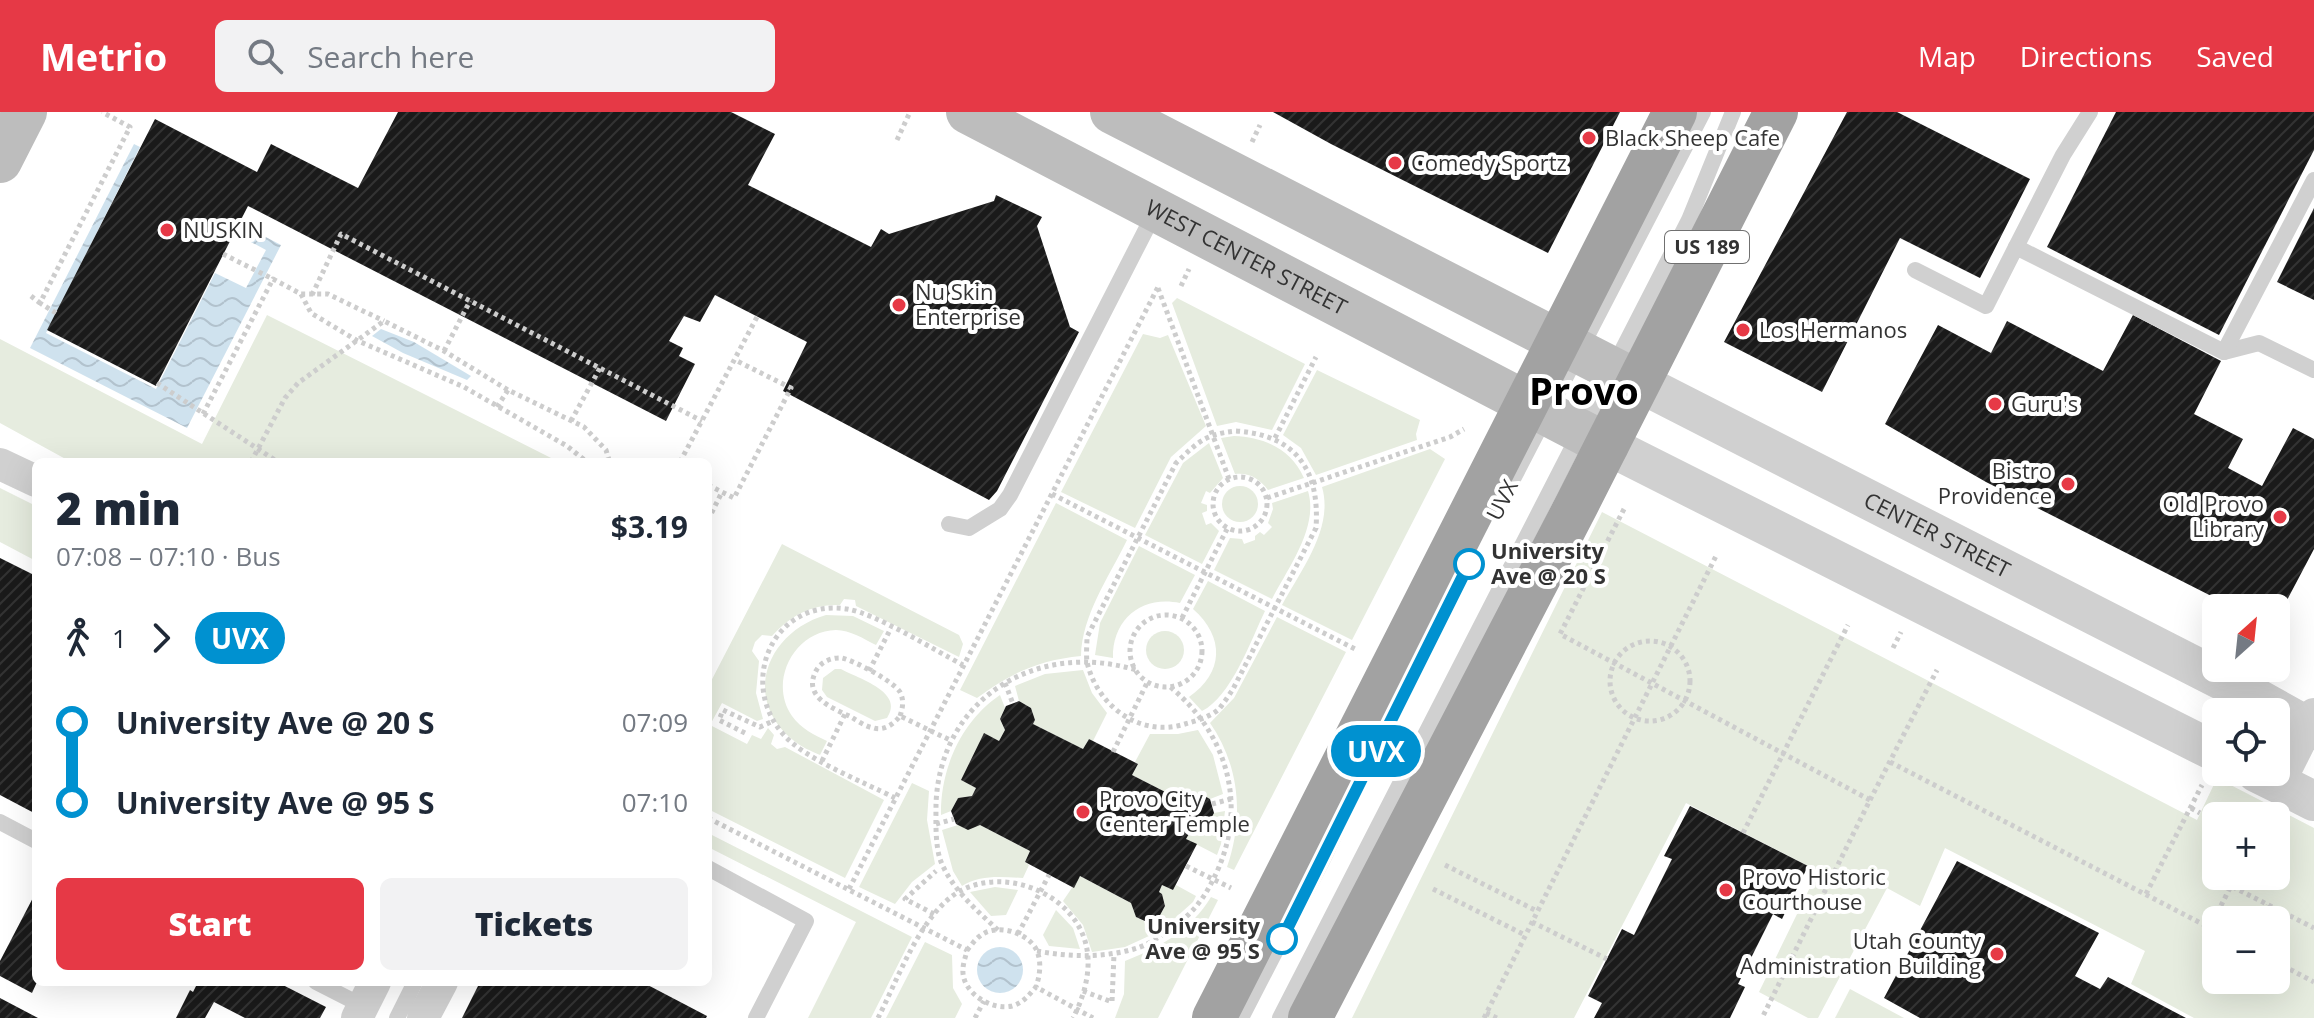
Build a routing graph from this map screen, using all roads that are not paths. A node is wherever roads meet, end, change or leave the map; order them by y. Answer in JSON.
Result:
{"nodes":[{"id":1,"x":25,"y":112,"type":"edge"},
{"id":2,"x":968,"y":112,"type":"edge"},
{"id":3,"x":1112,"y":112,"type":"edge"},
{"id":4,"x":1675,"y":112,"type":"edge"},
{"id":5,"x":1703,"y":112,"type":"edge"},
{"id":6,"x":1733,"y":112,"type":"edge"},
{"id":7,"x":1776,"y":112,"type":"edge"},
{"id":8,"x":2090,"y":112,"type":"edge"},
{"id":9,"x":0,"y":161,"type":"edge"},
{"id":10,"x":2314,"y":180,"type":"edge"},
{"id":11,"x":1156,"y":211,"type":"junction"},
{"id":12,"x":2016,"y":247,"type":"junction"},
{"id":13,"x":1915,"y":270,"type":"dead end"},
{"id":14,"x":2224,"y":352,"type":"junction"},
{"id":15,"x":2314,"y":370,"type":"edge"},
{"id":16,"x":1581,"y":393,"type":"junction"},
{"id":17,"x":0,"y":464,"type":"edge"},
{"id":18,"x":32,"y":479,"type":"edge"},
{"id":19,"x":1495,"y":513,"type":"dead end"},
{"id":20,"x":949,"y":524,"type":"dead end"},
{"id":21,"x":1402,"y":695,"type":"dead end"},
{"id":22,"x":2312,"y":724,"type":"edge"},
{"id":23,"x":2290,"y":750,"type":"edge"},
{"id":24,"x":2202,"y":757,"type":"edge"},
{"id":25,"x":2283,"y":786,"type":"edge"},
{"id":26,"x":2314,"y":801,"type":"edge"},
{"id":27,"x":0,"y":822,"type":"edge"},
{"id":28,"x":32,"y":839,"type":"edge"},
{"id":29,"x":712,"y":870,"type":"edge"},
{"id":30,"x":326,"y":986,"type":"edge"},
{"id":31,"x":413,"y":986,"type":"edge"},
{"id":32,"x":440,"y":986,"type":"edge"},
{"id":33,"x":365,"y":1002,"type":"edge"},
{"id":34,"x":397,"y":1018,"type":"edge"},
{"id":35,"x":423,"y":1018,"type":"edge"},
{"id":36,"x":756,"y":1018,"type":"edge"},
{"id":37,"x":1214,"y":1018,"type":"edge"},
{"id":38,"x":1241,"y":1018,"type":"edge"},
{"id":39,"x":1280,"y":1018,"type":"edge"},
{"id":40,"x":1310,"y":1018,"type":"edge"}],
"edges":[{"from":1,"to":9,"type":"main road"},
{"from":2,"to":11,"type":"main road","name":"WEST CENTER STREET"},
{"from":3,"to":16,"type":"main road"},
{"from":4,"to":16,"type":"highway","number":"US 189"},
{"from":5,"to":16,"type":"lane","name":"UVX"},
{"from":6,"to":16,"type":"lane","name":"UVX"},
{"from":7,"to":16,"type":"highway","number":"US 189"},
{"from":8,"to":12,"type":"lane"},
{"from":10,"to":14,"type":"lane"},
{"from":11,"to":16,"type":"main road","name":"WEST CENTER STREET"},
{"from":11,"to":20,"type":"lane"},
{"from":12,"to":13,"type":"lane"},
{"from":12,"to":14,"type":"lane"},
{"from":14,"to":15,"type":"lane"},
{"from":16,"to":19,"type":"lane","name":"UVX"},
{"from":16,"to":22,"type":"street","name":"CENTER STREET"},
{"from":16,"to":24,"type":"street"},
{"from":16,"to":37,"type":"highway","number":"US 189"},
{"from":16,"to":39,"type":"lane","name":"UVX"},
{"from":16,"to":40,"type":"highway","number":"US 189"},
{"from":17,"to":18,"type":"street"},
{"from":21,"to":38,"type":"lane"},
{"from":22,"to":23,"type":"street"},
{"from":25,"to":26,"type":"street"},
{"from":27,"to":28,"type":"lane"},
{"from":29,"to":36,"type":"lane"},
{"from":30,"to":33,"type":"lane"},
{"from":31,"to":34,"type":"lane"},
{"from":32,"to":35,"type":"street"}]}
